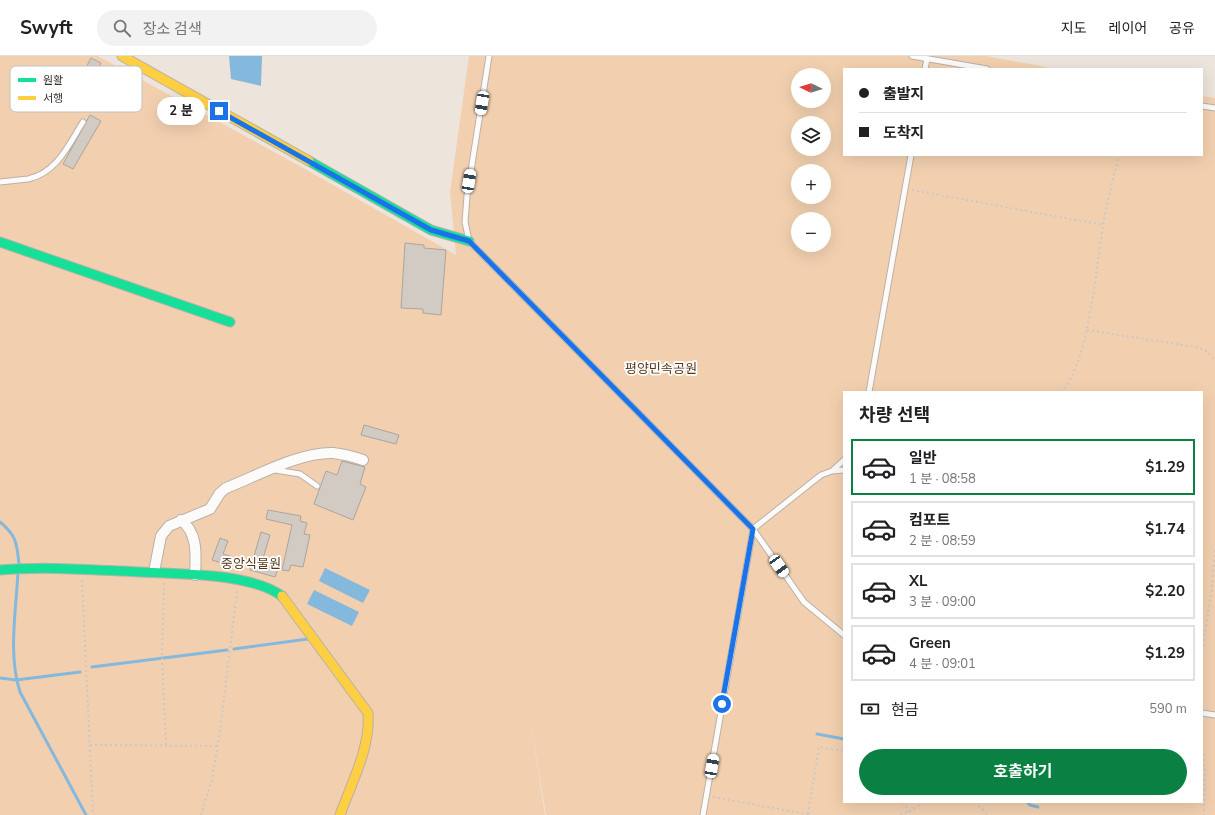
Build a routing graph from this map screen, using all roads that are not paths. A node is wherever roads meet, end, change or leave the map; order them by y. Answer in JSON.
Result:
{"nodes":[{"id":1,"x":122,"y":56,"type":"edge"},
{"id":2,"x":489,"y":56,"type":"edge"},
{"id":3,"x":912,"y":56,"type":"edge"},
{"id":4,"x":927,"y":59,"type":"junction"},
{"id":5,"x":140,"y":66,"type":"edge"},
{"id":6,"x":142,"y":67,"type":"edge"},
{"id":7,"x":925,"y":68,"type":"edge"},
{"id":8,"x":982,"y":68,"type":"edge"},
{"id":9,"x":1203,"y":106,"type":"edge"},
{"id":10,"x":1215,"y":108,"type":"edge"},
{"id":11,"x":83,"y":122,"type":"dead end"},
{"id":12,"x":911,"y":156,"type":"edge"},
{"id":13,"x":0,"y":182,"type":"edge"},
{"id":14,"x":469,"y":241,"type":"junction"},
{"id":15,"x":0,"y":242,"type":"edge"},
{"id":16,"x":230,"y":322,"type":"dead end"},
{"id":17,"x":869,"y":391,"type":"edge"},
{"id":18,"x":363,"y":460,"type":"dead end"},
{"id":19,"x":843,"y":461,"type":"edge"},
{"id":20,"x":272,"y":469,"type":"junction"},
{"id":21,"x":843,"y":470,"type":"edge"},
{"id":22,"x":832,"y":471,"type":"junction"},
{"id":23,"x":317,"y":486,"type":"dead end"},
{"id":24,"x":181,"y":520,"type":"junction"},
{"id":25,"x":753,"y":529,"type":"junction"},
{"id":26,"x":0,"y":570,"type":"edge"},
{"id":27,"x":154,"y":572,"type":"junction"},
{"id":28,"x":195,"y":575,"type":"junction"},
{"id":29,"x":843,"y":634,"type":"edge"},
{"id":30,"x":1203,"y":713,"type":"edge"},
{"id":31,"x":1215,"y":715,"type":"edge"},
{"id":32,"x":340,"y":815,"type":"edge"},
{"id":33,"x":703,"y":815,"type":"edge"}],
"edges":[{"from":1,"to":5,"type":"street"},
{"from":2,"to":14,"type":"lane"},
{"from":3,"to":4,"type":"lane"},
{"from":4,"to":7,"type":"lane"},
{"from":4,"to":8,"type":"lane"},
{"from":6,"to":14,"type":"street"},
{"from":9,"to":10,"type":"lane"},
{"from":11,"to":13,"type":"lane"},
{"from":12,"to":17,"type":"lane"},
{"from":14,"to":25,"type":"lane"},
{"from":15,"to":16,"type":"street"},
{"from":18,"to":20,"type":"street"},
{"from":19,"to":22,"type":"lane"},
{"from":20,"to":23,"type":"lane"},
{"from":20,"to":24,"type":"street"},
{"from":21,"to":22,"type":"lane"},
{"from":22,"to":25,"type":"lane"},
{"from":24,"to":27,"type":"street"},
{"from":24,"to":28,"type":"street"},
{"from":25,"to":29,"type":"lane"},
{"from":25,"to":33,"type":"lane"},
{"from":26,"to":27,"type":"street"},
{"from":27,"to":28,"type":"street"},
{"from":28,"to":32,"type":"street"},
{"from":30,"to":31,"type":"lane"}]}
